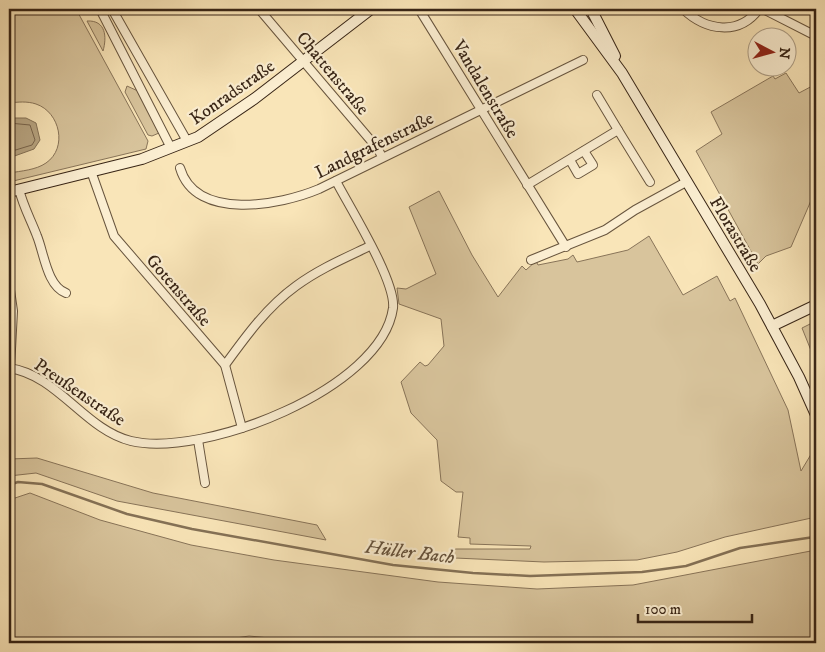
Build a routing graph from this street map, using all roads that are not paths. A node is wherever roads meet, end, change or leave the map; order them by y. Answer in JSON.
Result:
{"nodes":[{"id":1,"x":100,"y":9,"type":"edge"},
{"id":2,"x":112,"y":9,"type":"edge"},
{"id":3,"x":259,"y":9,"type":"edge"},
{"id":4,"x":371,"y":9,"type":"edge"},
{"id":5,"x":419,"y":9,"type":"edge"},
{"id":6,"x":576,"y":9,"type":"edge"},
{"id":7,"x":591,"y":9,"type":"edge"},
{"id":8,"x":683,"y":9,"type":"edge"},
{"id":9,"x":759,"y":9,"type":"edge"},
{"id":10,"x":763,"y":9,"type":"edge"},
{"id":11,"x":816,"y":36,"type":"edge"},
{"id":12,"x":303,"y":60,"type":"junction"},
{"id":13,"x":584,"y":60,"type":"dead end"},
{"id":14,"x":622,"y":73,"type":"junction"},
{"id":15,"x":597,"y":95,"type":"dead end"},
{"id":16,"x":482,"y":108,"type":"junction"},
{"id":17,"x":618,"y":130,"type":"junction"},
{"id":18,"x":187,"y":142,"type":"junction"},
{"id":19,"x":171,"y":148,"type":"junction"},
{"id":20,"x":584,"y":151,"type":"junction"},
{"id":21,"x":382,"y":157,"type":"junction"},
{"id":22,"x":570,"y":160,"type":"junction"},
{"id":23,"x":180,"y":168,"type":"dead end"},
{"id":24,"x":91,"y":171,"type":"junction"},
{"id":25,"x":336,"y":181,"type":"junction"},
{"id":26,"x":650,"y":182,"type":"dead end"},
{"id":27,"x":686,"y":182,"type":"junction"},
{"id":28,"x":527,"y":185,"type":"junction"},
{"id":29,"x":19,"y":189,"type":"junction"},
{"id":30,"x":9,"y":192,"type":"edge"},
{"id":31,"x":370,"y":246,"type":"junction"},
{"id":32,"x":566,"y":247,"type":"junction"},
{"id":33,"x":531,"y":260,"type":"dead end"},
{"id":34,"x":9,"y":283,"type":"edge"},
{"id":35,"x":66,"y":293,"type":"dead end"},
{"id":36,"x":816,"y":305,"type":"edge"},
{"id":37,"x":772,"y":326,"type":"junction"},
{"id":38,"x":225,"y":365,"type":"junction"},
{"id":39,"x":9,"y":368,"type":"edge"},
{"id":40,"x":816,"y":415,"type":"edge"},
{"id":41,"x":242,"y":428,"type":"junction"},
{"id":42,"x":198,"y":440,"type":"junction"},
{"id":43,"x":205,"y":483,"type":"dead end"}],
"edges":[{"from":1,"to":19,"type":"street"},
{"from":2,"to":18,"type":"street"},
{"from":3,"to":12,"type":"street","name":"Chattenstraße"},
{"from":4,"to":12,"type":"main road","name":"Konradstraße"},
{"from":5,"to":16,"type":"street","name":"Vandalenstraße"},
{"from":6,"to":14,"type":"main road","name":"Florastraße"},
{"from":7,"to":14,"type":"main road","name":"Florastraße"},
{"from":8,"to":9,"type":"street"},
{"from":10,"to":11,"type":"street"},
{"from":12,"to":18,"type":"main road","name":"Konradstraße"},
{"from":12,"to":21,"type":"street","name":"Chattenstraße"},
{"from":13,"to":16,"type":"street","name":"Landgrafenstraße"},
{"from":14,"to":27,"type":"main road","name":"Florastraße"},
{"from":15,"to":17,"type":"street"},
{"from":16,"to":21,"type":"street","name":"Landgrafenstraße"},
{"from":16,"to":28,"type":"street","name":"Vandalenstraße"},
{"from":17,"to":20,"type":"street"},
{"from":17,"to":26,"type":"street"},
{"from":18,"to":19,"type":"main road","name":"Konradstraße"},
{"from":19,"to":24,"type":"main road","name":"Konradstraße"},
{"from":20,"to":22,"type":"street"},
{"from":20,"to":22,"type":"street"},
{"from":21,"to":25,"type":"street","name":"Landgrafenstraße"},
{"from":22,"to":28,"type":"street"},
{"from":23,"to":25,"type":"street","name":"Landgrafenstraße"},
{"from":24,"to":29,"type":"main road","name":"Konradstraße"},
{"from":24,"to":38,"type":"street","name":"Gotenstraße"},
{"from":25,"to":31,"type":"street","name":"Preußenstraße"},
{"from":27,"to":32,"type":"street"},
{"from":27,"to":37,"type":"main road","name":"Florastraße"},
{"from":28,"to":32,"type":"street","name":"Vandalenstraße"},
{"from":29,"to":30,"type":"main road","name":"Konradstraße"},
{"from":29,"to":35,"type":"street"},
{"from":31,"to":38,"type":"street"},
{"from":31,"to":41,"type":"street","name":"Preußenstraße"},
{"from":32,"to":33,"type":"street"},
{"from":34,"to":39,"type":"street"},
{"from":36,"to":37,"type":"main road"},
{"from":37,"to":40,"type":"main road","name":"Florastraße"},
{"from":38,"to":41,"type":"street","name":"Gotenstraße"},
{"from":39,"to":42,"type":"street","name":"Preußenstraße"},
{"from":41,"to":42,"type":"street","name":"Preußenstraße"},
{"from":42,"to":43,"type":"street"}]}
